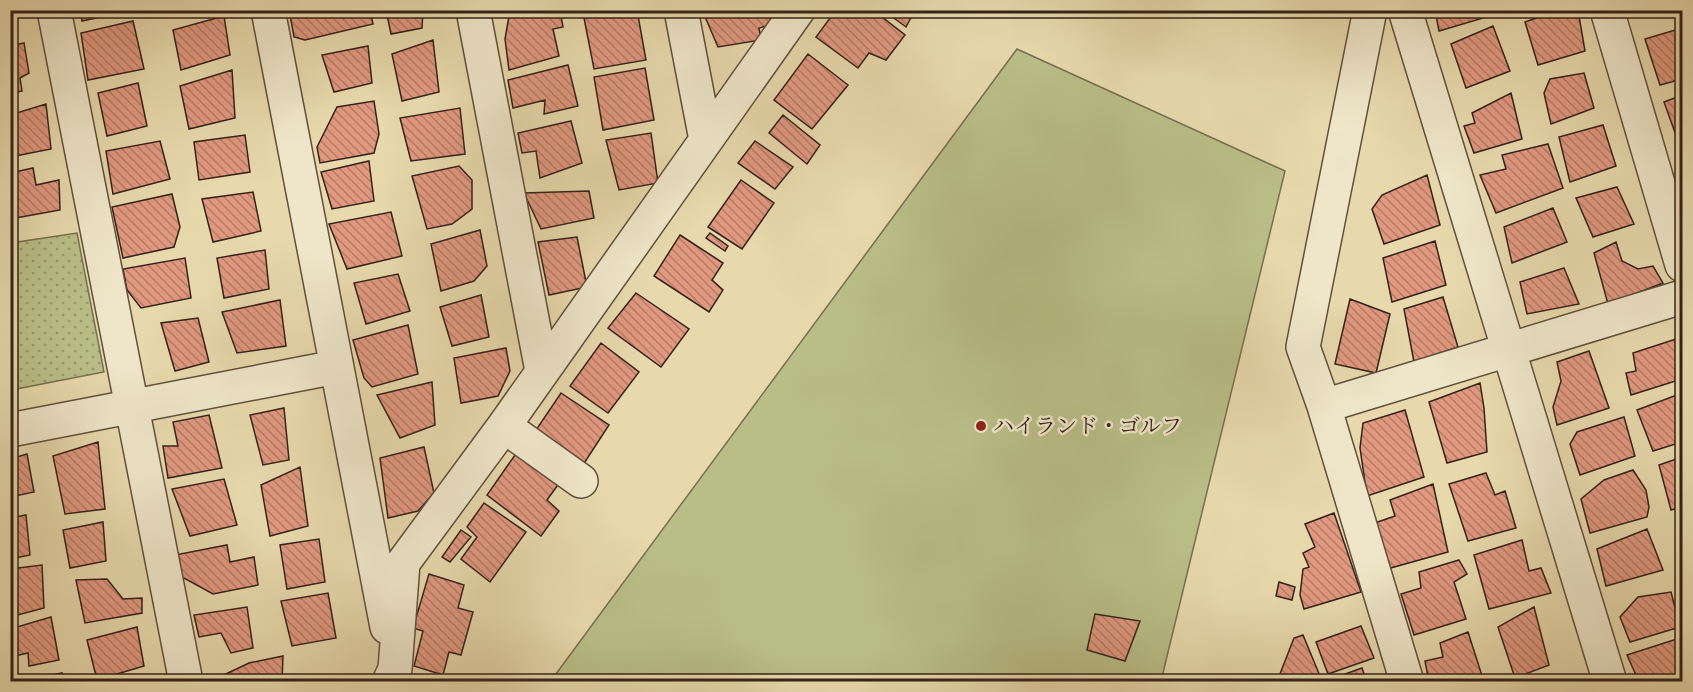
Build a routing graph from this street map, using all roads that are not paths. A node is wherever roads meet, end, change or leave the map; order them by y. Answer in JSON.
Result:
{"nodes":[{"id":1,"x":54,"y":10,"type":"edge"},
{"id":2,"x":268,"y":10,"type":"edge"},
{"id":3,"x":473,"y":10,"type":"edge"},
{"id":4,"x":681,"y":10,"type":"edge"},
{"id":5,"x":798,"y":10,"type":"edge"},
{"id":6,"x":1370,"y":10,"type":"edge"},
{"id":7,"x":1405,"y":10,"type":"edge"},
{"id":8,"x":1607,"y":10,"type":"edge"},
{"id":9,"x":706,"y":140,"type":"junction"},
{"id":10,"x":1683,"y":265,"type":"edge"},
{"id":11,"x":1683,"y":297,"type":"edge"},
{"id":12,"x":1509,"y":349,"type":"junction"},
{"id":13,"x":336,"y":367,"type":"junction"},
{"id":14,"x":542,"y":371,"type":"junction"},
{"id":15,"x":132,"y":406,"type":"junction"},
{"id":16,"x":1324,"y":406,"type":"junction"},
{"id":17,"x":504,"y":426,"type":"junction"},
{"id":18,"x":10,"y":430,"type":"edge"},
{"id":19,"x":582,"y":481,"type":"dead end"},
{"id":20,"x":392,"y":675,"type":"edge"},
{"id":21,"x":186,"y":681,"type":"edge"},
{"id":22,"x":1407,"y":681,"type":"edge"},
{"id":23,"x":1610,"y":681,"type":"edge"}],
"edges":[{"from":1,"to":15,"type":"street"},
{"from":2,"to":13,"type":"street"},
{"from":3,"to":14,"type":"street"},
{"from":4,"to":9,"type":"street"},
{"from":5,"to":9,"type":"street"},
{"from":6,"to":16,"type":"street"},
{"from":7,"to":12,"type":"street"},
{"from":8,"to":10,"type":"street"},
{"from":9,"to":14,"type":"street"},
{"from":11,"to":12,"type":"street"},
{"from":12,"to":16,"type":"street"},
{"from":12,"to":23,"type":"street"},
{"from":13,"to":15,"type":"street"},
{"from":13,"to":20,"type":"street"},
{"from":14,"to":17,"type":"street"},
{"from":15,"to":18,"type":"street"},
{"from":15,"to":21,"type":"street"},
{"from":16,"to":22,"type":"street"},
{"from":17,"to":19,"type":"street"},
{"from":17,"to":20,"type":"street"}]}
